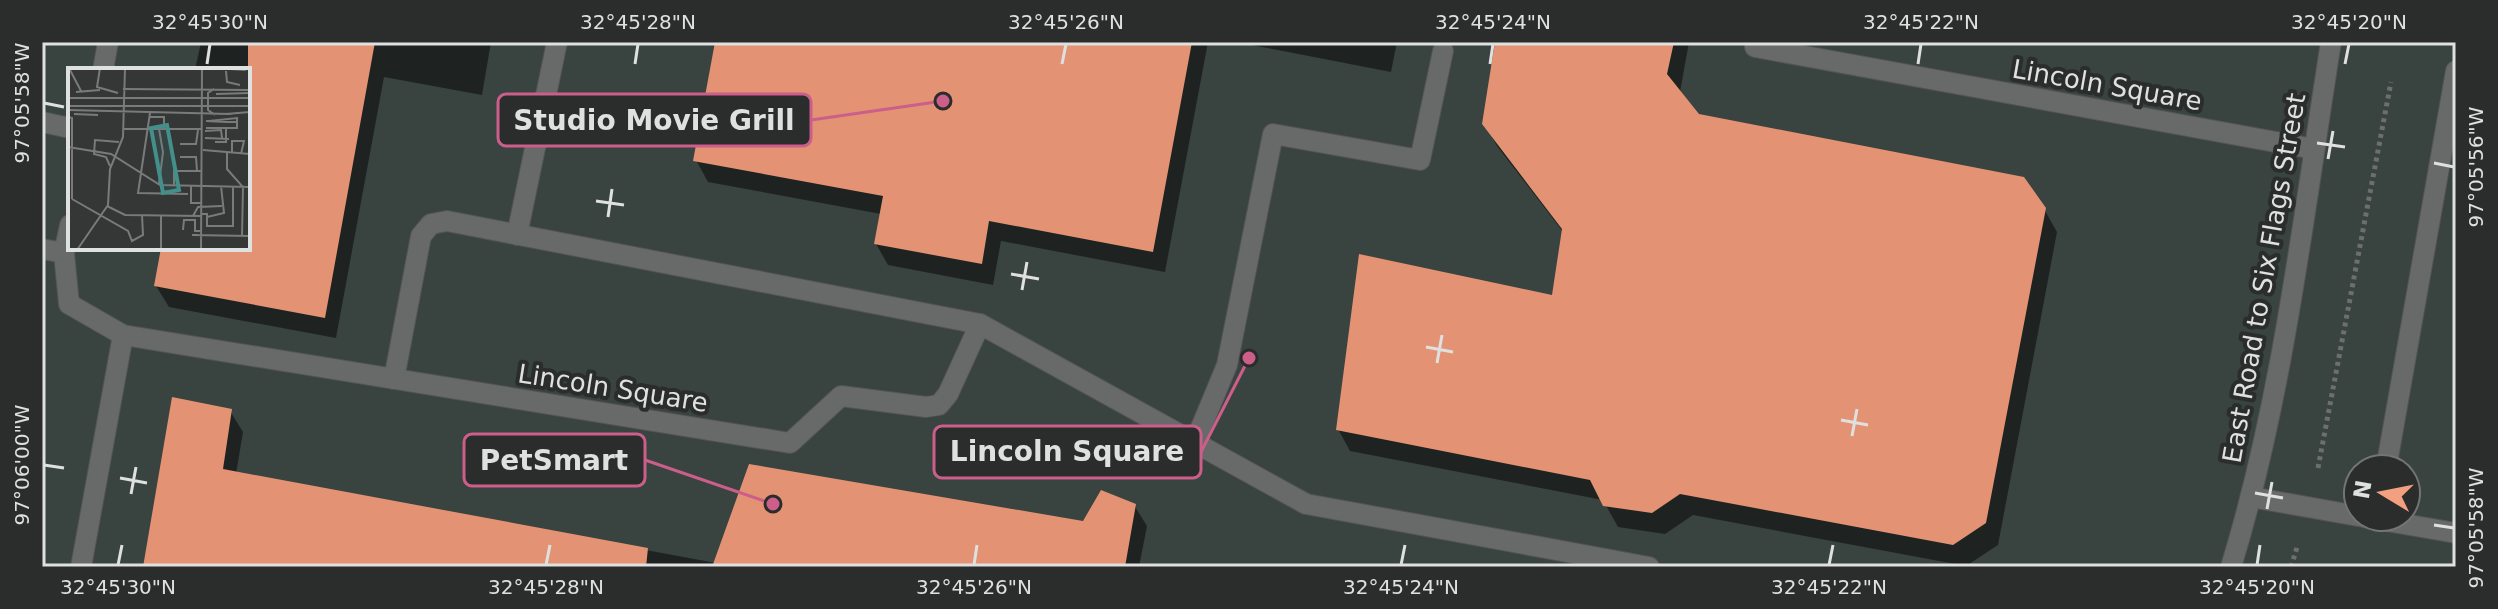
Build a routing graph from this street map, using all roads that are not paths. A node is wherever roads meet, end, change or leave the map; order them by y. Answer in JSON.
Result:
{"nodes":[{"id":1,"x":108,"y":42,"type":"edge"},
{"id":2,"x":557,"y":42,"type":"edge"},
{"id":3,"x":1756,"y":42,"type":"edge"},
{"id":4,"x":2331,"y":42,"type":"edge"},
{"id":5,"x":1443,"y":51,"type":"dead end"},
{"id":6,"x":103,"y":68,"type":"edge"},
{"id":7,"x":2456,"y":71,"type":"edge"},
{"id":8,"x":42,"y":122,"type":"edge"},
{"id":9,"x":68,"y":128,"type":"edge"},
{"id":10,"x":2314,"y":149,"type":"junction"},
{"id":11,"x":68,"y":234,"type":"edge"},
{"id":12,"x":517,"y":235,"type":"junction"},
{"id":13,"x":42,"y":249,"type":"edge"},
{"id":14,"x":64,"y":253,"type":"junction"},
{"id":15,"x":980,"y":324,"type":"junction"},
{"id":16,"x":123,"y":335,"type":"junction"},
{"id":17,"x":394,"y":379,"type":"junction"},
{"id":18,"x":1195,"y":442,"type":"junction"},
{"id":19,"x":2389,"y":453,"type":"edge"},
{"id":20,"x":2251,"y":497,"type":"junction"},
{"id":21,"x":2342,"y":512,"type":"edge"},
{"id":22,"x":2422,"y":527,"type":"edge"},
{"id":23,"x":2456,"y":533,"type":"edge"},
{"id":24,"x":81,"y":567,"type":"edge"},
{"id":25,"x":1649,"y":567,"type":"edge"},
{"id":26,"x":2231,"y":567,"type":"edge"}],
"edges":[{"from":1,"to":6,"type":"street"},
{"from":2,"to":12,"type":"street"},
{"from":3,"to":10,"type":"street","name":"Lincoln Square"},
{"from":4,"to":10,"type":"street","name":"East Road to Six Flags Street"},
{"from":5,"to":18,"type":"street"},
{"from":7,"to":19,"type":"street"},
{"from":8,"to":9,"type":"street"},
{"from":10,"to":20,"type":"street","name":"East Road to Six Flags Street"},
{"from":11,"to":14,"type":"street","name":"Lincoln Square"},
{"from":12,"to":15,"type":"street"},
{"from":12,"to":17,"type":"street"},
{"from":13,"to":14,"type":"street"},
{"from":14,"to":16,"type":"street","name":"Lincoln Square"},
{"from":15,"to":17,"type":"street","name":"Lincoln Square"},
{"from":15,"to":18,"type":"street"},
{"from":16,"to":17,"type":"street","name":"Lincoln Square"},
{"from":16,"to":24,"type":"street"},
{"from":18,"to":25,"type":"street"},
{"from":20,"to":21,"type":"street"},
{"from":20,"to":26,"type":"street","name":"East Road to Six Flags Street"},
{"from":22,"to":23,"type":"street"}]}
